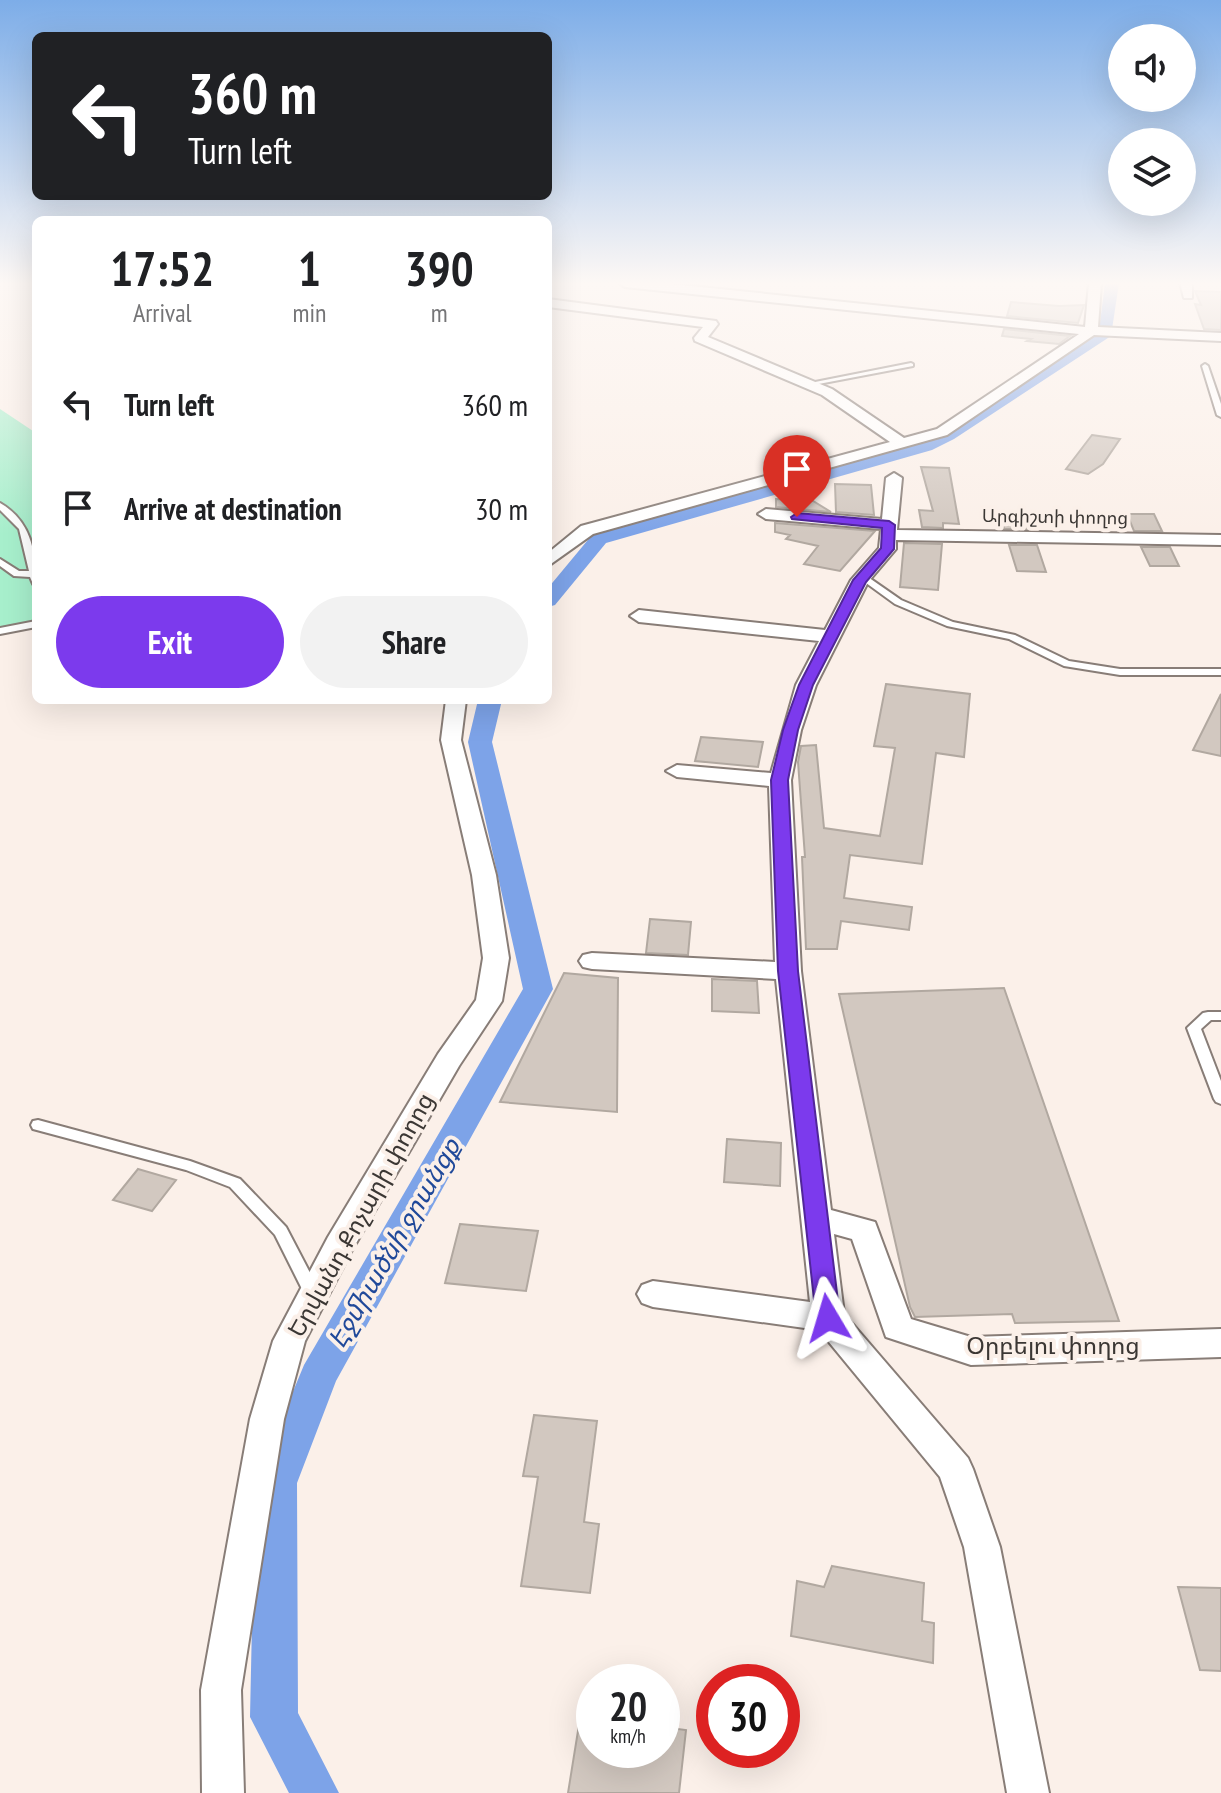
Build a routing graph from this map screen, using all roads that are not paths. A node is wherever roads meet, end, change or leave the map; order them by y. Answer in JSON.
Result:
{"nodes":[{"id":1,"x":1205,"y":366,"type":"dead end"},
{"id":2,"x":767,"y":367,"type":"edge"},
{"id":3,"x":902,"y":367,"type":"edge"},
{"id":4,"x":1038,"y":367,"type":"edge"},
{"id":5,"x":808,"y":384,"type":"junction"},
{"id":6,"x":1218,"y":397,"type":"edge"},
{"id":7,"x":1221,"y":415,"type":"edge"},
{"id":8,"x":902,"y":443,"type":"junction"},
{"id":9,"x":894,"y":478,"type":"dead end"},
{"id":10,"x":0,"y":505,"type":"edge"},
{"id":11,"x":766,"y":514,"type":"dead end"},
{"id":12,"x":888,"y":530,"type":"junction"},
{"id":13,"x":1221,"y":540,"type":"edge"},
{"id":14,"x":552,"y":556,"type":"edge"},
{"id":15,"x":0,"y":562,"type":"edge"},
{"id":16,"x":32,"y":566,"type":"edge"},
{"id":17,"x":32,"y":577,"type":"edge"},
{"id":18,"x":865,"y":578,"type":"junction"},
{"id":19,"x":639,"y":616,"type":"dead end"},
{"id":20,"x":32,"y":625,"type":"edge"},
{"id":21,"x":0,"y":631,"type":"edge"},
{"id":22,"x":830,"y":636,"type":"junction"},
{"id":23,"x":1221,"y":672,"type":"edge"},
{"id":24,"x":456,"y":704,"type":"edge"},
{"id":25,"x":677,"y":771,"type":"dead end"},
{"id":26,"x":780,"y":780,"type":"junction"},
{"id":27,"x":592,"y":961,"type":"dead end"},
{"id":28,"x":788,"y":971,"type":"junction"},
{"id":29,"x":1221,"y":1016,"type":"edge"},
{"id":30,"x":1221,"y":1099,"type":"edge"},
{"id":31,"x":38,"y":1125,"type":"dead end"},
{"id":32,"x":815,"y":1218,"type":"junction"},
{"id":33,"x":313,"y":1294,"type":"junction"},
{"id":34,"x":653,"y":1294,"type":"dead end"},
{"id":35,"x":828,"y":1318,"type":"junction"},
{"id":36,"x":1221,"y":1343,"type":"edge"},
{"id":37,"x":223,"y":1793,"type":"edge"},
{"id":38,"x":1028,"y":1793,"type":"edge"}],
"edges":[{"from":1,"to":6,"type":"lane"},
{"from":2,"to":5,"type":"street"},
{"from":3,"to":5,"type":"lane"},
{"from":4,"to":8,"type":"street"},
{"from":5,"to":8,"type":"street"},
{"from":6,"to":7,"type":"lane"},
{"from":8,"to":14,"type":"street"},
{"from":9,"to":12,"type":"street"},
{"from":10,"to":16,"type":"lane"},
{"from":11,"to":12,"type":"street","name":"Արգիշտի փողոց"},
{"from":12,"to":13,"type":"street","name":"Արգիշտի փողոց"},
{"from":12,"to":18,"type":"street"},
{"from":15,"to":17,"type":"lane"},
{"from":18,"to":22,"type":"street"},
{"from":18,"to":23,"type":"lane"},
{"from":19,"to":22,"type":"street"},
{"from":20,"to":21,"type":"lane"},
{"from":22,"to":26,"type":"street"},
{"from":24,"to":33,"type":"street","name":"Երվանդ Քոչարի փողոց"},
{"from":25,"to":26,"type":"street"},
{"from":26,"to":28,"type":"street"},
{"from":27,"to":28,"type":"street"},
{"from":28,"to":32,"type":"street"},
{"from":29,"to":30,"type":"lane"},
{"from":31,"to":33,"type":"lane"},
{"from":32,"to":35,"type":"street"},
{"from":32,"to":36,"type":"street","name":"Օրբելու փողոց"},
{"from":33,"to":37,"type":"street","name":"Երվանդ Քոչարի փողոց"},
{"from":34,"to":35,"type":"street"},
{"from":35,"to":38,"type":"street"}]}
